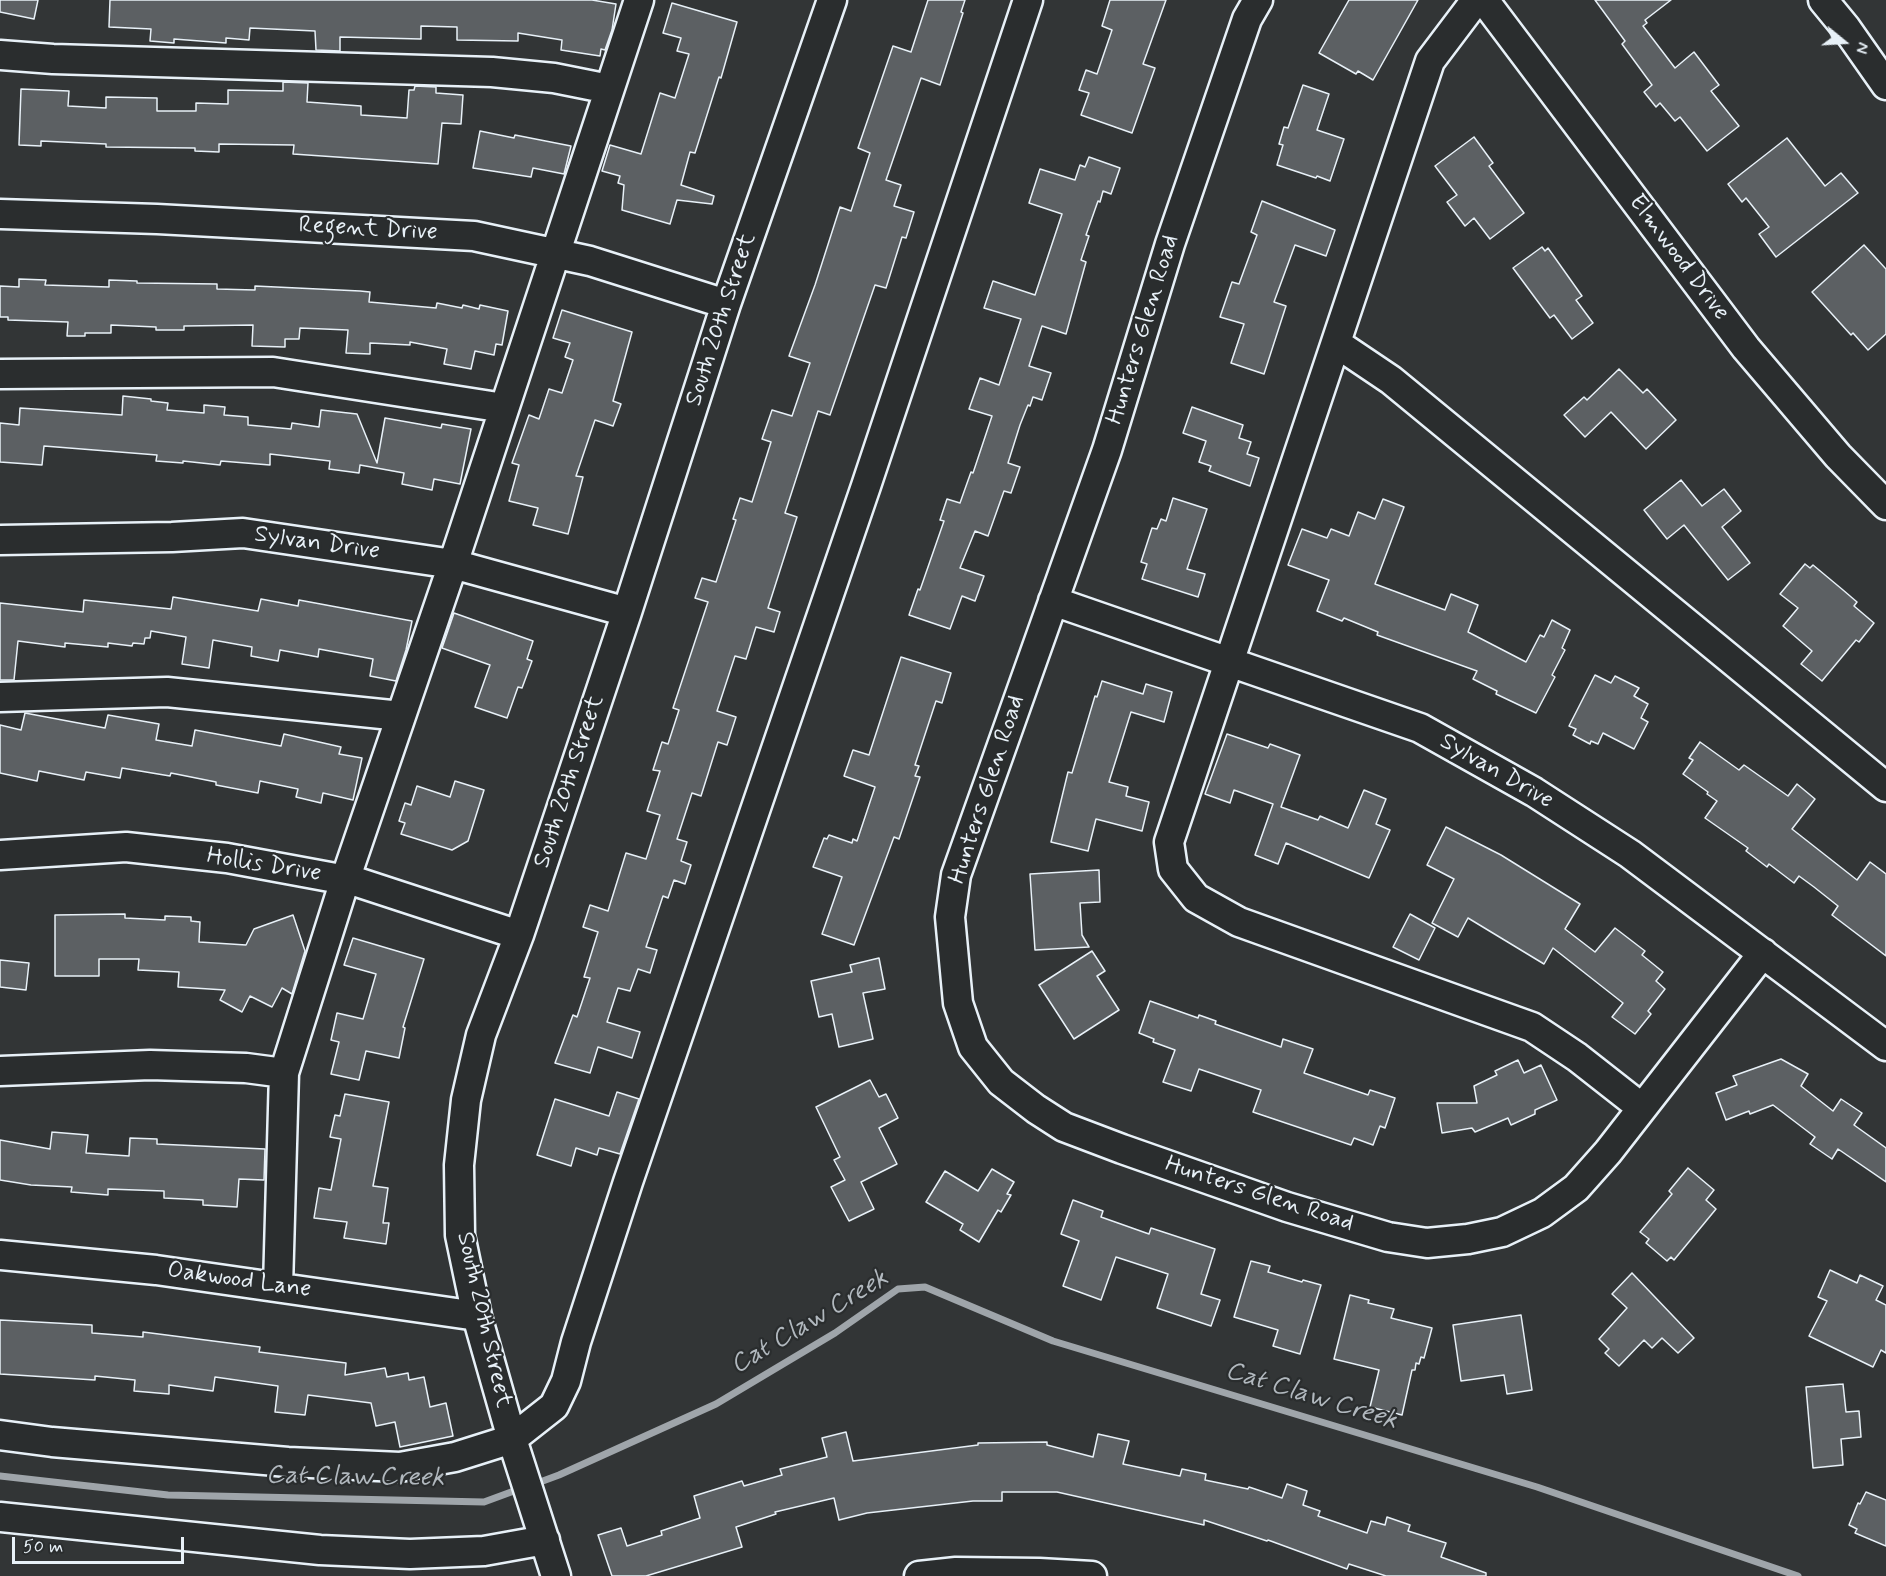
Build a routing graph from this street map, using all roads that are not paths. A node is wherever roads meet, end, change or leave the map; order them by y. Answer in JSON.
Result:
{"nodes":[{"id":1,"x":639,"y":0,"type":"edge"},
{"id":2,"x":832,"y":0,"type":"edge"},
{"id":3,"x":1028,"y":0,"type":"edge"},
{"id":4,"x":1258,"y":0,"type":"edge"},
{"id":5,"x":1476,"y":0,"type":"edge"},
{"id":6,"x":1484,"y":0,"type":"edge"},
{"id":7,"x":1823,"y":0,"type":"edge"},
{"id":8,"x":0,"y":55,"type":"edge"},
{"id":9,"x":1886,"y":85,"type":"edge"},
{"id":10,"x":609,"y":89,"type":"junction"},
{"id":11,"x":0,"y":214,"type":"edge"},
{"id":12,"x":555,"y":253,"type":"junction"},
{"id":13,"x":726,"y":304,"type":"junction"},
{"id":14,"x":1336,"y":343,"type":"junction"},
{"id":15,"x":0,"y":374,"type":"edge"},
{"id":16,"x":504,"y":408,"type":"junction"},
{"id":17,"x":1886,"y":505,"type":"edge"},
{"id":18,"x":0,"y":540,"type":"edge"},
{"id":19,"x":453,"y":564,"type":"junction"},
{"id":20,"x":1053,"y":601,"type":"junction"},
{"id":21,"x":627,"y":612,"type":"junction"},
{"id":22,"x":1229,"y":663,"type":"junction"},
{"id":23,"x":0,"y":697,"type":"edge"},
{"id":24,"x":401,"y":716,"type":"junction"},
{"id":25,"x":1886,"y":787,"type":"edge"},
{"id":26,"x":0,"y":855,"type":"edge"},
{"id":27,"x":345,"y":880,"type":"junction"},
{"id":28,"x":519,"y":935,"type":"junction"},
{"id":29,"x":1763,"y":953,"type":"junction"},
{"id":30,"x":1886,"y":1046,"type":"edge"},
{"id":31,"x":0,"y":1071,"type":"edge"},
{"id":32,"x":284,"y":1073,"type":"junction"},
{"id":33,"x":1642,"y":1108,"type":"junction"},
{"id":34,"x":0,"y":1255,"type":"edge"},
{"id":35,"x":278,"y":1287,"type":"junction"},
{"id":36,"x":477,"y":1316,"type":"junction"},
{"id":37,"x":0,"y":1435,"type":"edge"},
{"id":38,"x":515,"y":1449,"type":"junction"},
{"id":39,"x":0,"y":1517,"type":"edge"},
{"id":40,"x":544,"y":1540,"type":"junction"},
{"id":41,"x":556,"y":1576,"type":"edge"},
{"id":42,"x":919,"y":1576,"type":"edge"},
{"id":43,"x":1092,"y":1576,"type":"edge"}],
"edges":[{"from":1,"to":10,"type":"street"},
{"from":2,"to":13,"type":"street","name":"South 20th Street"},
{"from":3,"to":38,"type":"street"},
{"from":4,"to":20,"type":"street","name":"Hunters Glen Road"},
{"from":5,"to":14,"type":"street"},
{"from":6,"to":17,"type":"street","name":"Elmwood Drive"},
{"from":7,"to":9,"type":"street"},
{"from":8,"to":10,"type":"street"},
{"from":10,"to":12,"type":"street"},
{"from":11,"to":12,"type":"street","name":"Regent Drive"},
{"from":12,"to":13,"type":"street","name":"Regent Drive"},
{"from":12,"to":16,"type":"street"},
{"from":13,"to":21,"type":"street","name":"South 20th Street"},
{"from":14,"to":22,"type":"street"},
{"from":14,"to":25,"type":"street"},
{"from":15,"to":16,"type":"street"},
{"from":16,"to":19,"type":"street"},
{"from":18,"to":19,"type":"street","name":"Sylvan Drive"},
{"from":19,"to":21,"type":"street","name":"Sylvan Drive"},
{"from":19,"to":24,"type":"street"},
{"from":20,"to":22,"type":"street","name":"Sylvan Drive"},
{"from":20,"to":33,"type":"street","name":"Hunters Glen Road"},
{"from":21,"to":28,"type":"street","name":"South 20th Street"},
{"from":22,"to":29,"type":"street","name":"Sylvan Drive"},
{"from":22,"to":33,"type":"street"},
{"from":23,"to":24,"type":"street"},
{"from":24,"to":27,"type":"street"},
{"from":26,"to":27,"type":"street","name":"Hollis Drive"},
{"from":27,"to":28,"type":"street","name":"Hollis Drive"},
{"from":27,"to":32,"type":"street"},
{"from":28,"to":36,"type":"street","name":"South 20th Street"},
{"from":29,"to":30,"type":"street","name":"Sylvan Drive"},
{"from":29,"to":33,"type":"street","name":"Hunters Glen Road"},
{"from":31,"to":32,"type":"street"},
{"from":32,"to":35,"type":"street"},
{"from":34,"to":35,"type":"street","name":"Oakwood Lane"},
{"from":35,"to":36,"type":"street","name":"Oakwood Lane"},
{"from":36,"to":38,"type":"street","name":"South 20th Street"},
{"from":37,"to":38,"type":"street"},
{"from":38,"to":40,"type":"street","name":"South 20th Street"},
{"from":39,"to":40,"type":"street"},
{"from":40,"to":41,"type":"street","name":"South 20th Street"},
{"from":42,"to":43,"type":"street"}]}
